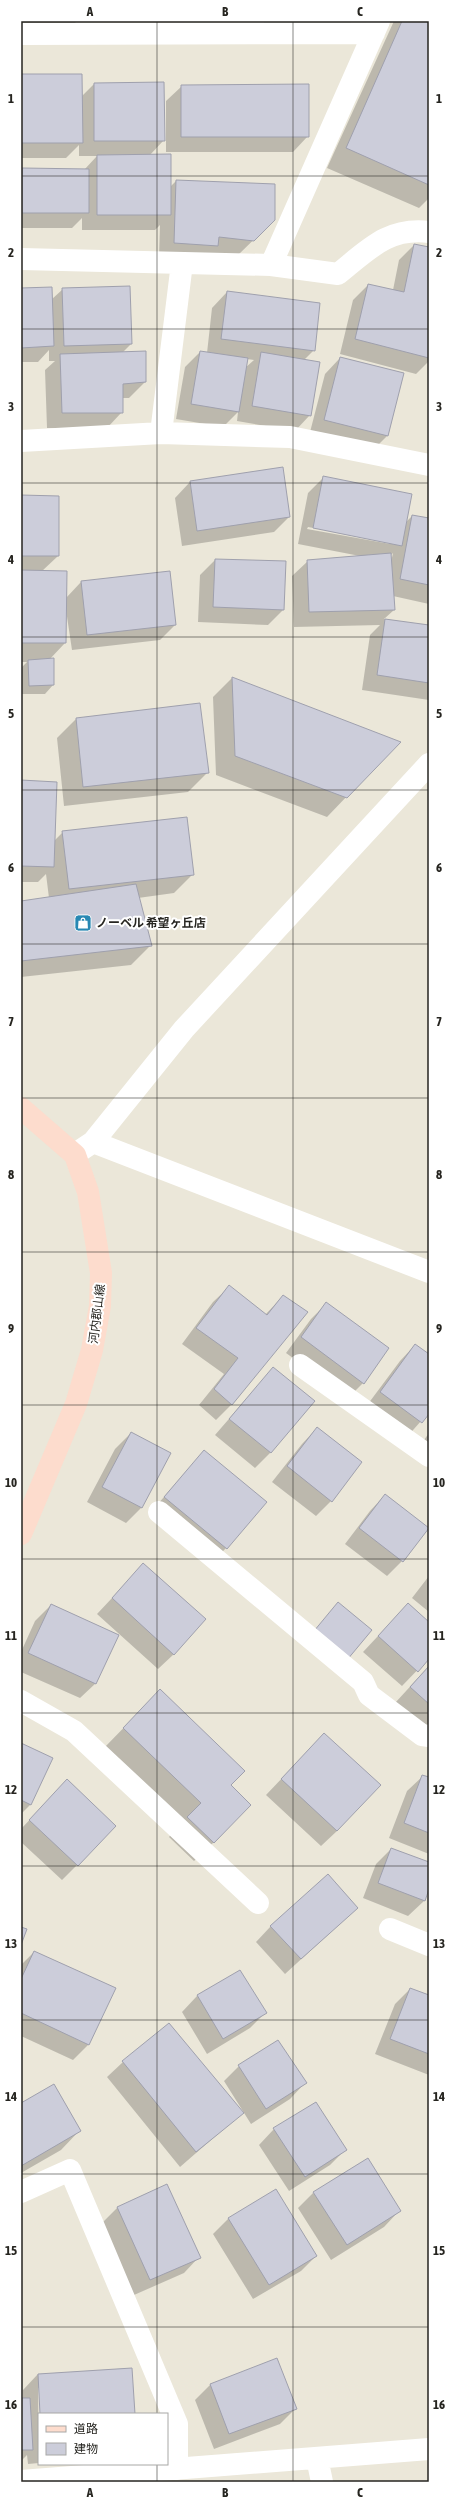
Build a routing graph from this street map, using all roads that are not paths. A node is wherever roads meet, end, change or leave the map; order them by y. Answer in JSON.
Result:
{"nodes":[{"id":1,"x":377,"y":27,"type":"edge"},
{"id":2,"x":21,"y":34,"type":"edge"},
{"id":3,"x":429,"y":232,"type":"edge"},
{"id":4,"x":21,"y":259,"type":"edge"},
{"id":5,"x":182,"y":263,"type":"junction"},
{"id":6,"x":271,"y":265,"type":"junction"},
{"id":7,"x":161,"y":433,"type":"junction"},
{"id":8,"x":21,"y":441,"type":"edge"},
{"id":9,"x":429,"y":465,"type":"edge"},
{"id":10,"x":429,"y":764,"type":"edge"},
{"id":11,"x":21,"y":1108,"type":"edge"},
{"id":12,"x":93,"y":1142,"type":"junction"},
{"id":13,"x":75,"y":1155,"type":"junction"},
{"id":14,"x":429,"y":1272,"type":"edge"},
{"id":15,"x":300,"y":1365,"type":"dead end"},
{"id":16,"x":429,"y":1456,"type":"edge"},
{"id":17,"x":159,"y":1512,"type":"dead end"},
{"id":18,"x":21,"y":1534,"type":"edge"},
{"id":19,"x":21,"y":1701,"type":"edge"},
{"id":20,"x":429,"y":1736,"type":"edge"},
{"id":21,"x":258,"y":1903,"type":"dead end"},
{"id":22,"x":390,"y":1929,"type":"dead end"},
{"id":23,"x":429,"y":1944,"type":"edge"},
{"id":24,"x":21,"y":2192,"type":"edge"},
{"id":25,"x":428,"y":2453,"type":"edge"},
{"id":26,"x":317,"y":2458,"type":"junction"},
{"id":27,"x":176,"y":2468,"type":"junction"},
{"id":28,"x":21,"y":2481,"type":"edge"},
{"id":29,"x":322,"y":2482,"type":"edge"}],
"edges":[{"from":1,"to":2,"type":"street"},
{"from":1,"to":6,"type":"street"},
{"from":3,"to":6,"type":"street"},
{"from":4,"to":5,"type":"street"},
{"from":5,"to":6,"type":"street"},
{"from":5,"to":7,"type":"street"},
{"from":7,"to":8,"type":"street"},
{"from":7,"to":9,"type":"street"},
{"from":10,"to":12,"type":"street"},
{"from":11,"to":13,"type":"main road","name":"河内郡山線"},
{"from":12,"to":13,"type":"street"},
{"from":12,"to":14,"type":"street"},
{"from":13,"to":18,"type":"main road","name":"河内郡山線"},
{"from":15,"to":16,"type":"street"},
{"from":17,"to":20,"type":"street"},
{"from":19,"to":21,"type":"street"},
{"from":22,"to":23,"type":"street"},
{"from":24,"to":27,"type":"street"},
{"from":25,"to":26,"type":"street"},
{"from":26,"to":27,"type":"street"},
{"from":26,"to":29,"type":"street"},
{"from":27,"to":28,"type":"street"}]}
